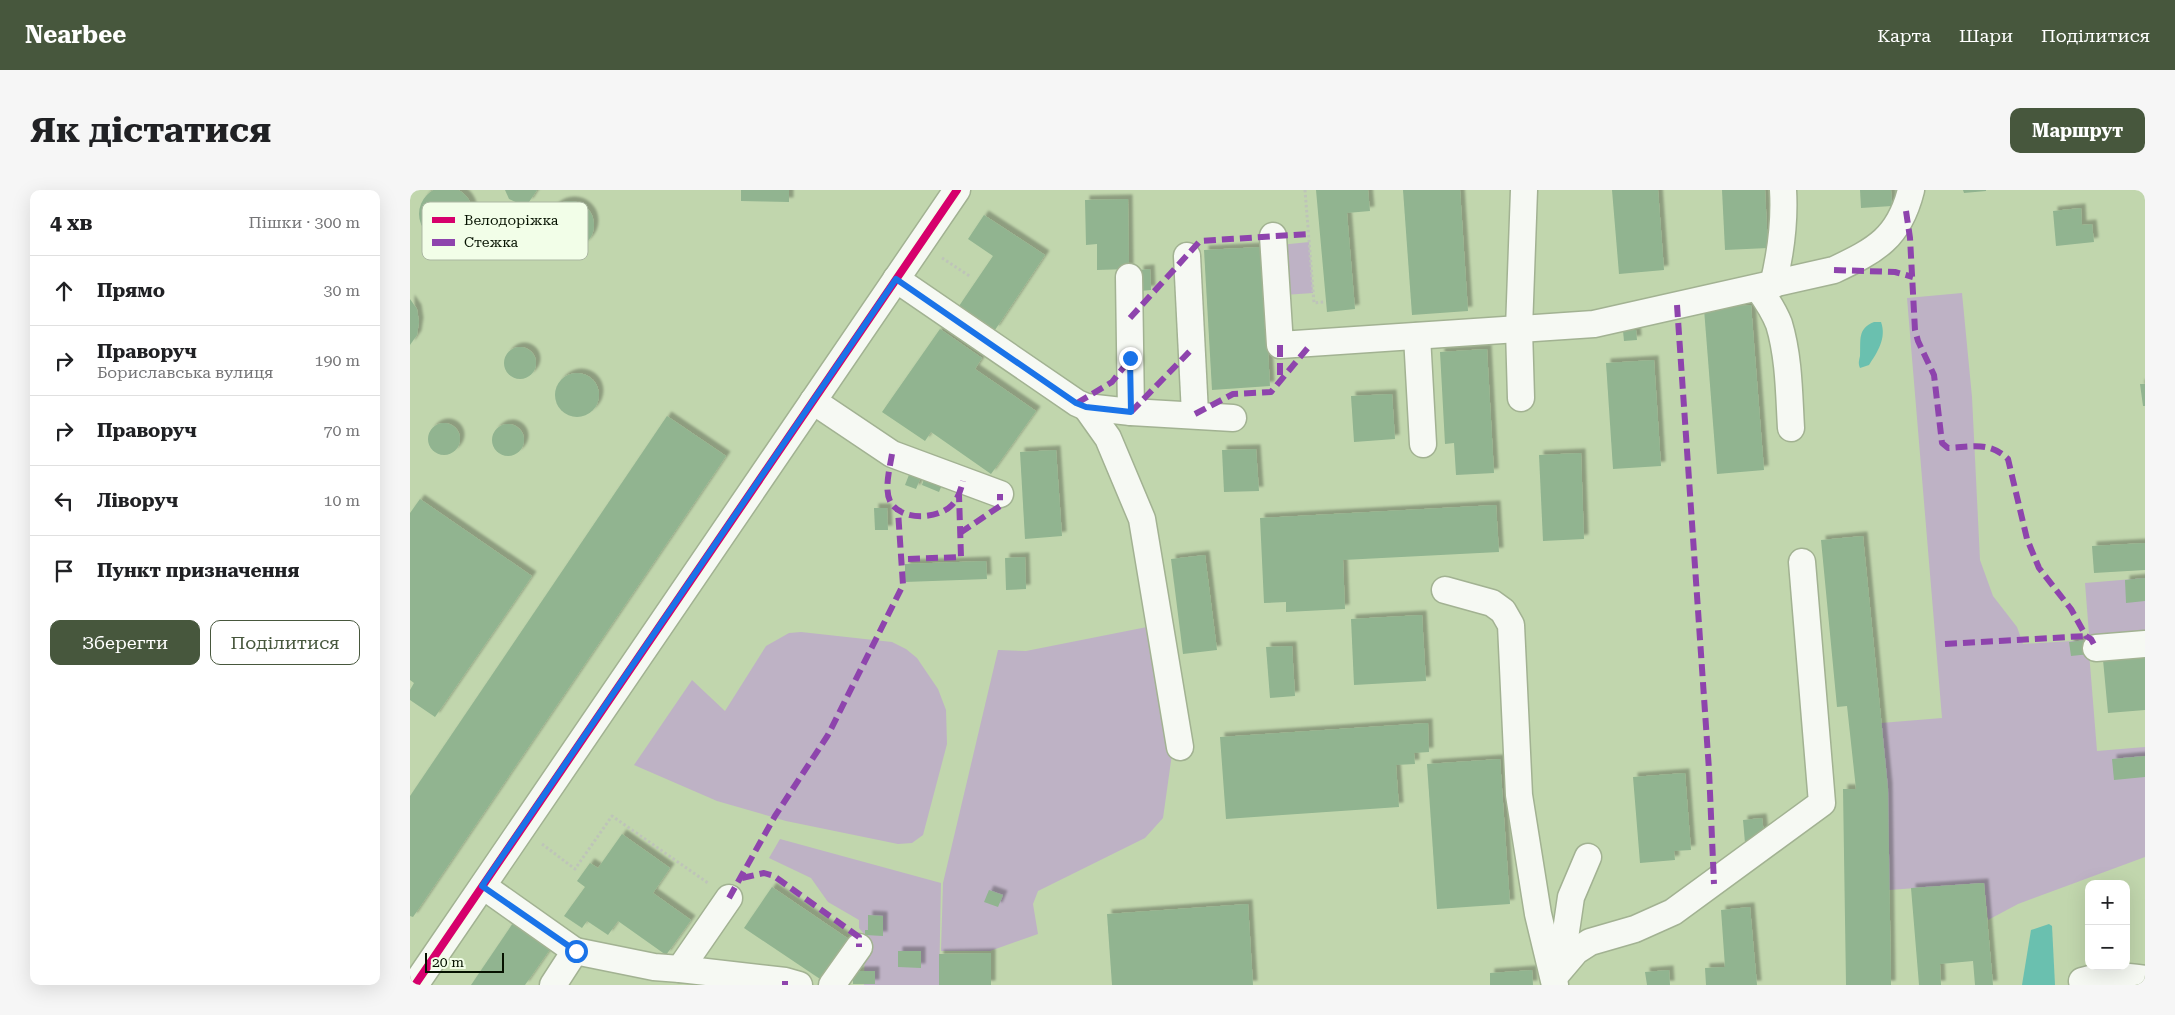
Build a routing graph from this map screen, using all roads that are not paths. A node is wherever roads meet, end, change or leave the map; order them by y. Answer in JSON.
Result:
{"nodes":[{"id":1,"x":957,"y":190,"type":"edge"},
{"id":2,"x":1524,"y":190,"type":"edge"},
{"id":3,"x":1783,"y":190,"type":"edge"},
{"id":4,"x":1911,"y":190,"type":"edge"},
{"id":5,"x":1273,"y":236,"type":"dead end"},
{"id":6,"x":1187,"y":256,"type":"dead end"},
{"id":7,"x":1129,"y":277,"type":"dead end"},
{"id":8,"x":896,"y":279,"type":"junction"},
{"id":9,"x":1766,"y":286,"type":"junction"},
{"id":10,"x":1519,"y":329,"type":"junction"},
{"id":11,"x":1417,"y":336,"type":"junction"},
{"id":12,"x":1521,"y":398,"type":"dead end"},
{"id":13,"x":813,"y":401,"type":"junction"},
{"id":14,"x":1086,"y":407,"type":"junction"},
{"id":15,"x":1131,"y":412,"type":"junction"},
{"id":16,"x":1194,"y":414,"type":"junction"},
{"id":17,"x":1234,"y":418,"type":"dead end"},
{"id":18,"x":1791,"y":428,"type":"dead end"},
{"id":19,"x":1423,"y":444,"type":"dead end"},
{"id":20,"x":1000,"y":494,"type":"dead end"},
{"id":21,"x":1802,"y":562,"type":"dead end"},
{"id":22,"x":1445,"y":590,"type":"dead end"},
{"id":23,"x":2145,"y":644,"type":"edge"},
{"id":24,"x":2096,"y":648,"type":"dead end"},
{"id":25,"x":1180,"y":747,"type":"dead end"},
{"id":26,"x":1588,"y":856,"type":"dead end"},
{"id":27,"x":482,"y":886,"type":"junction"},
{"id":28,"x":729,"y":898,"type":"road end"},
{"id":29,"x":859,"y":947,"type":"dead end"},
{"id":30,"x":576,"y":951,"type":"junction"},
{"id":31,"x":680,"y":969,"type":"junction"},
{"id":32,"x":2145,"y":979,"type":"edge"},
{"id":33,"x":1555,"y":981,"type":"edge"},
{"id":34,"x":2082,"y":981,"type":"dead end"},
{"id":35,"x":415,"y":985,"type":"edge"},
{"id":36,"x":553,"y":985,"type":"edge"},
{"id":37,"x":799,"y":985,"type":"edge"},
{"id":38,"x":832,"y":985,"type":"edge"}],
"edges":[{"from":1,"to":8,"type":"street"},
{"from":2,"to":10,"type":"street"},
{"from":3,"to":9,"type":"street"},
{"from":4,"to":9,"type":"street"},
{"from":5,"to":11,"type":"street"},
{"from":6,"to":16,"type":"street"},
{"from":7,"to":15,"type":"street"},
{"from":8,"to":13,"type":"street"},
{"from":8,"to":14,"type":"street"},
{"from":9,"to":10,"type":"street"},
{"from":9,"to":18,"type":"street"},
{"from":10,"to":11,"type":"street"},
{"from":10,"to":12,"type":"street"},
{"from":11,"to":19,"type":"street"},
{"from":13,"to":20,"type":"street"},
{"from":13,"to":27,"type":"street"},
{"from":14,"to":15,"type":"street"},
{"from":14,"to":25,"type":"street"},
{"from":15,"to":16,"type":"street"},
{"from":16,"to":17,"type":"street"},
{"from":21,"to":33,"type":"street"},
{"from":22,"to":33,"type":"street"},
{"from":23,"to":24,"type":"street"},
{"from":26,"to":33,"type":"street"},
{"from":27,"to":30,"type":"street"},
{"from":27,"to":35,"type":"street"},
{"from":28,"to":31,"type":"street"},
{"from":29,"to":38,"type":"street"},
{"from":30,"to":31,"type":"street"},
{"from":30,"to":36,"type":"street"},
{"from":31,"to":37,"type":"street"},
{"from":32,"to":34,"type":"street"}]}
